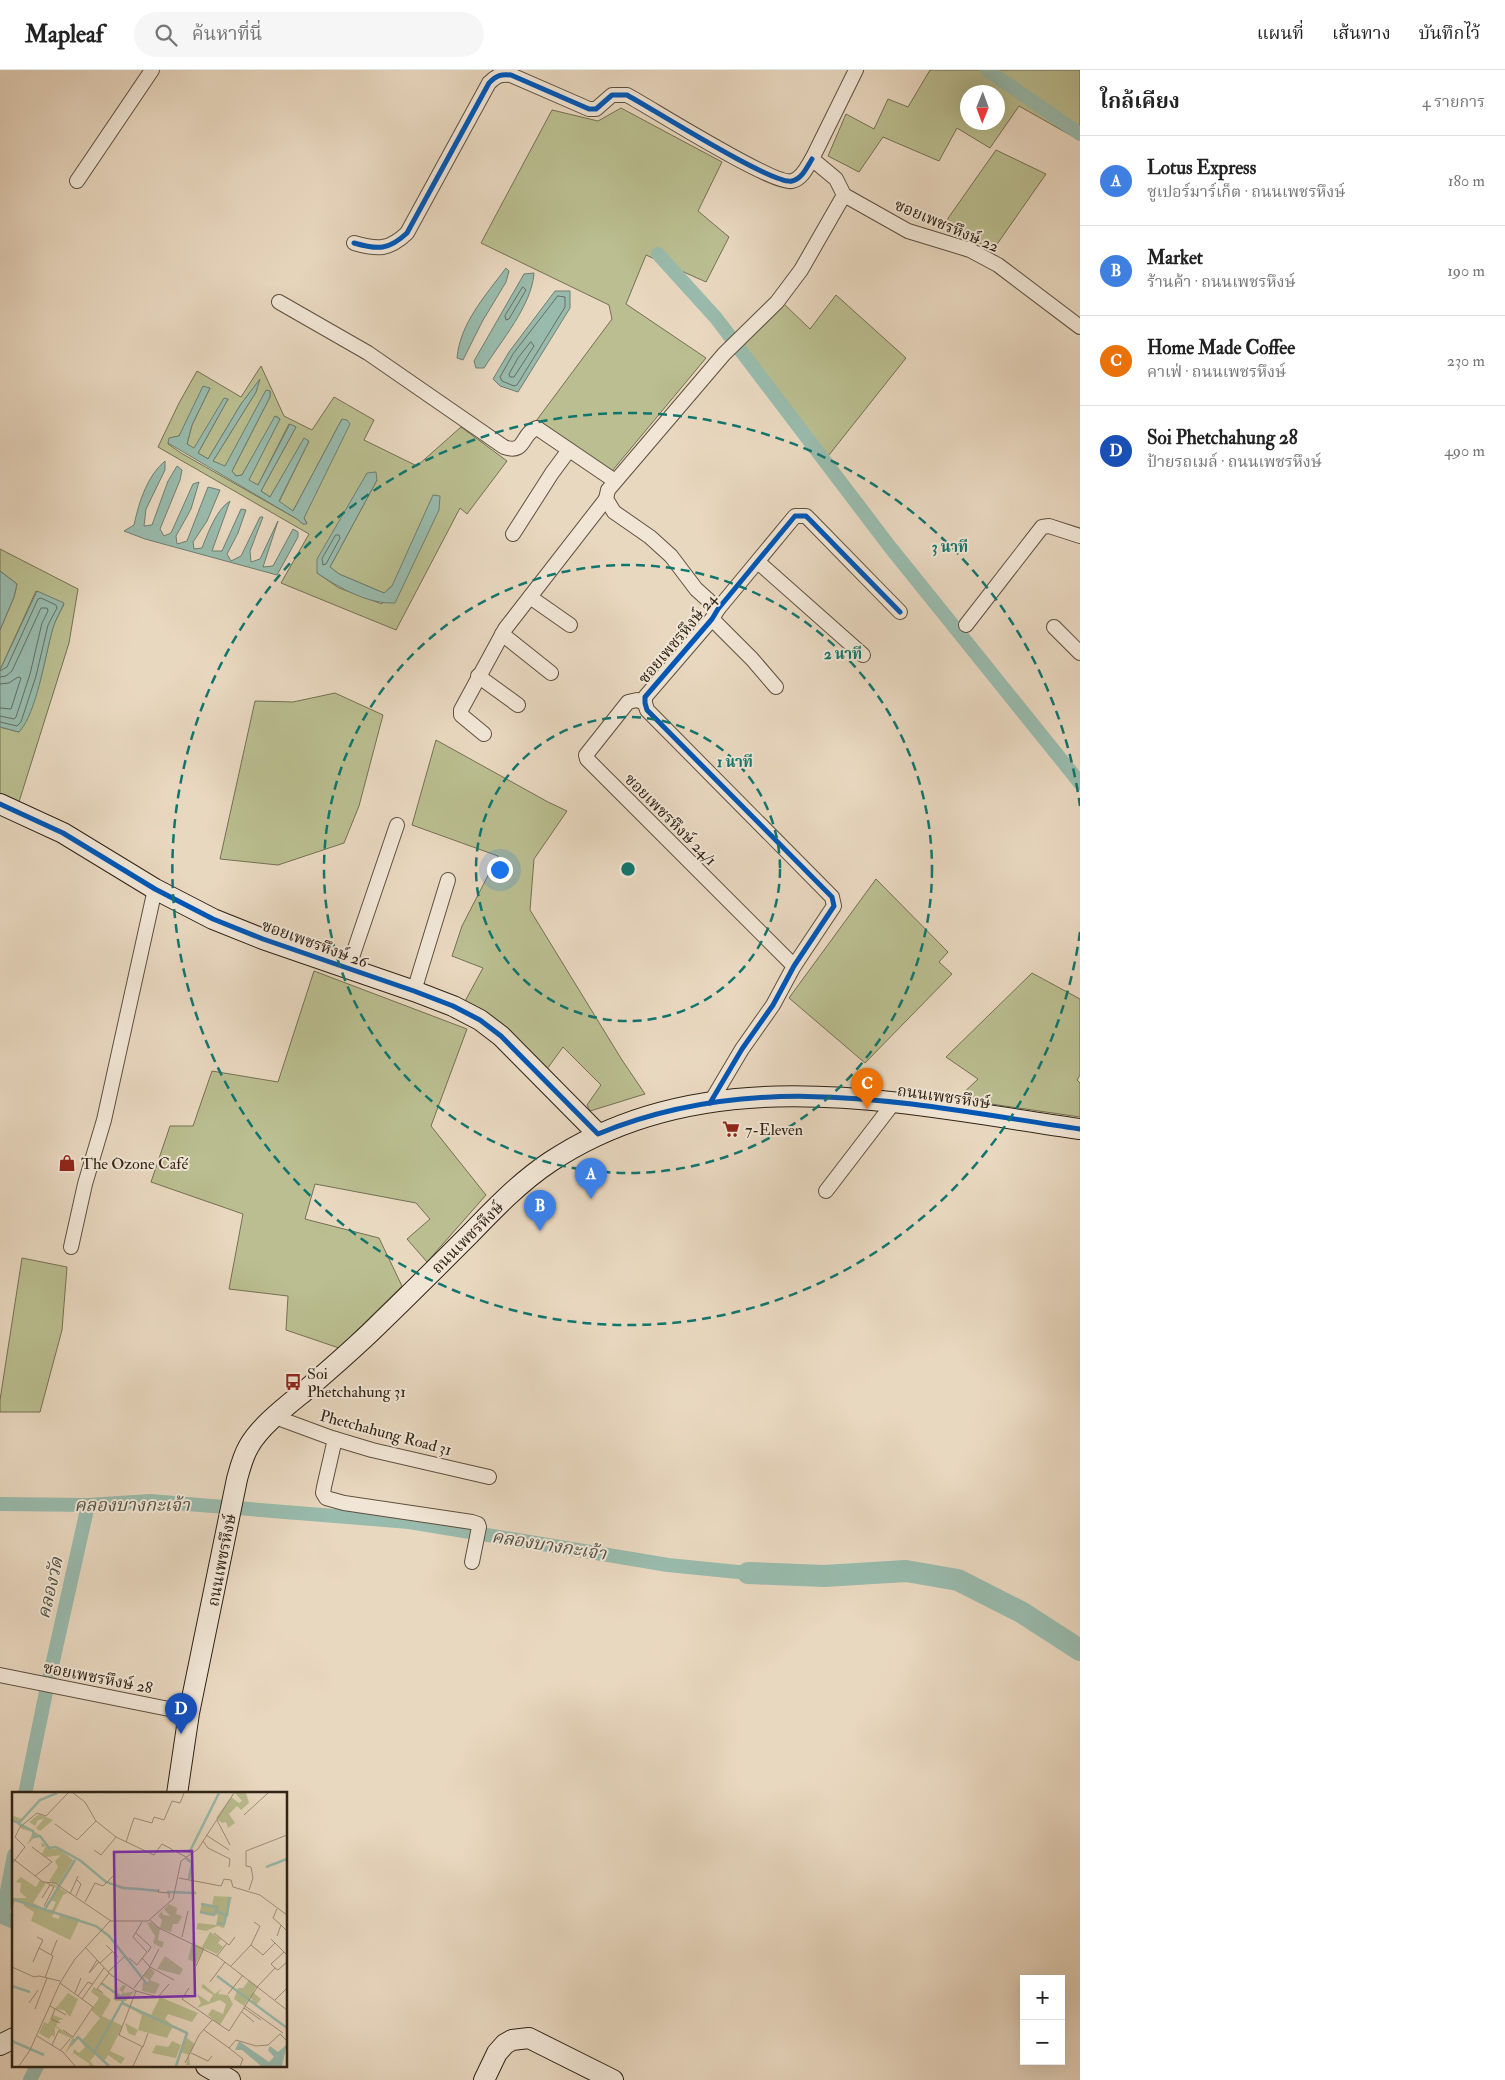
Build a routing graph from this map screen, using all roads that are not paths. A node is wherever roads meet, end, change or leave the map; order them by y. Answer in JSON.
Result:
{"nodes":[{"id":1,"x":152,"y":70,"type":"edge"},
{"id":2,"x":856,"y":70,"type":"edge"},
{"id":3,"x":812,"y":159,"type":"junction"},
{"id":4,"x":77,"y":181,"type":"dead end"},
{"id":5,"x":844,"y":195,"type":"junction"},
{"id":6,"x":354,"y":243,"type":"dead end"},
{"id":7,"x":279,"y":302,"type":"dead end"},
{"id":8,"x":1080,"y":327,"type":"edge"},
{"id":9,"x":569,"y":450,"type":"junction"},
{"id":10,"x":615,"y":481,"type":"junction"},
{"id":11,"x":606,"y":499,"type":"junction"},
{"id":12,"x":513,"y":534,"type":"dead end"},
{"id":13,"x":1080,"y":536,"type":"edge"},
{"id":14,"x":758,"y":562,"type":"junction"},
{"id":15,"x":530,"y":597,"type":"junction"},
{"id":16,"x":900,"y":612,"type":"dead end"},
{"id":17,"x":715,"y":614,"type":"junction"},
{"id":18,"x":570,"y":625,"type":"dead end"},
{"id":19,"x":966,"y":625,"type":"dead end"},
{"id":20,"x":1054,"y":627,"type":"dead end"},
{"id":21,"x":502,"y":634,"type":"junction"},
{"id":22,"x":1080,"y":654,"type":"edge"},
{"id":23,"x":863,"y":655,"type":"dead end"},
{"id":24,"x":551,"y":673,"type":"dead end"},
{"id":25,"x":478,"y":676,"type":"junction"},
{"id":26,"x":776,"y":687,"type":"dead end"},
{"id":27,"x":645,"y":703,"type":"junction"},
{"id":28,"x":518,"y":706,"type":"dead end"},
{"id":29,"x":484,"y":734,"type":"dead end"},
{"id":30,"x":0,"y":804,"type":"edge"},
{"id":31,"x":397,"y":825,"type":"dead end"},
{"id":32,"x":448,"y":880,"type":"dead end"},
{"id":33,"x":156,"y":889,"type":"junction"},
{"id":34,"x":794,"y":966,"type":"junction"},
{"id":35,"x":348,"y":968,"type":"junction"},
{"id":36,"x":414,"y":991,"type":"junction"},
{"id":37,"x":895,"y":1101,"type":"junction"},
{"id":38,"x":710,"y":1103,"type":"junction"},
{"id":39,"x":1080,"y":1129,"type":"edge"},
{"id":40,"x":598,"y":1134,"type":"junction"},
{"id":41,"x":826,"y":1191,"type":"dead end"},
{"id":42,"x":70,"y":1247,"type":"dead end"},
{"id":43,"x":275,"y":1417,"type":"junction"},
{"id":44,"x":335,"y":1439,"type":"junction"},
{"id":45,"x":489,"y":1477,"type":"dead end"},
{"id":46,"x":472,"y":1562,"type":"dead end"},
{"id":47,"x":0,"y":1675,"type":"edge"},
{"id":48,"x":189,"y":1713,"type":"junction"},
{"id":49,"x":177,"y":1792,"type":"edge"},
{"id":50,"x":12,"y":2039,"type":"edge"},
{"id":51,"x":0,"y":2045,"type":"edge"},
{"id":52,"x":209,"y":2068,"type":"edge"},
{"id":53,"x":230,"y":2080,"type":"edge"},
{"id":54,"x":484,"y":2080,"type":"edge"},
{"id":55,"x":614,"y":2080,"type":"edge"}],
"edges":[{"from":1,"to":4,"type":"street"},
{"from":2,"to":3,"type":"street"},
{"from":3,"to":5,"type":"street","name":"ซอยเพชรหึงษ์ 22"},
{"from":3,"to":6,"type":"street"},
{"from":5,"to":8,"type":"street","name":"ซอยเพชรหึงษ์ 22"},
{"from":5,"to":10,"type":"street"},
{"from":7,"to":9,"type":"street"},
{"from":9,"to":10,"type":"street"},
{"from":9,"to":12,"type":"street"},
{"from":10,"to":11,"type":"street"},
{"from":11,"to":15,"type":"street"},
{"from":11,"to":17,"type":"street"},
{"from":13,"to":19,"type":"street"},
{"from":14,"to":16,"type":"street","name":"ซอยเพชรหึงษ์ 24"},
{"from":14,"to":17,"type":"street","name":"ซอยเพชรหึงษ์ 24"},
{"from":14,"to":23,"type":"street"},
{"from":15,"to":18,"type":"street"},
{"from":15,"to":21,"type":"street"},
{"from":17,"to":26,"type":"street"},
{"from":17,"to":27,"type":"street","name":"ซอยเพชรหึงษ์ 24"},
{"from":20,"to":22,"type":"street"},
{"from":21,"to":24,"type":"street"},
{"from":21,"to":25,"type":"street"},
{"from":25,"to":28,"type":"street"},
{"from":25,"to":29,"type":"street"},
{"from":27,"to":34,"type":"street","name":"ซอยเพชรหึงษ์ 24"},
{"from":27,"to":34,"type":"street","name":"ซอยเพชรหึงษ์ 24/1"},
{"from":30,"to":33,"type":"main road","name":"ซอยเพชรหึงษ์ 26"},
{"from":31,"to":35,"type":"street"},
{"from":32,"to":36,"type":"street"},
{"from":33,"to":35,"type":"main road","name":"ซอยเพชรหึงษ์ 26"},
{"from":33,"to":42,"type":"street"},
{"from":34,"to":38,"type":"street","name":"ซอยเพชรหึงษ์ 24"},
{"from":35,"to":36,"type":"main road","name":"ซอยเพชรหึงษ์ 26"},
{"from":36,"to":40,"type":"main road","name":"ซอยเพชรหึงษ์ 26"},
{"from":37,"to":38,"type":"main road","name":"ถนนเพชรหึงษ์"},
{"from":37,"to":39,"type":"main road","name":"ถนนเพชรหึงษ์"},
{"from":37,"to":41,"type":"street"},
{"from":38,"to":40,"type":"main road","name":"ถนนเพชรหึงษ์"},
{"from":40,"to":43,"type":"main road","name":"ถนนเพชรหึงษ์"},
{"from":43,"to":44,"type":"street","name":"Phetchahung Road 31"},
{"from":43,"to":48,"type":"main road","name":"ถนนเพชรหึงษ์"},
{"from":44,"to":45,"type":"street","name":"Phetchahung Road 31"},
{"from":44,"to":46,"type":"street"},
{"from":47,"to":48,"type":"street","name":"ซอยเพชรหึงษ์ 28"},
{"from":48,"to":49,"type":"main road","name":"ถนนเพชรหึงษ์"},
{"from":50,"to":51,"type":"main road"},
{"from":52,"to":53,"type":"main road"},
{"from":54,"to":55,"type":"main road"}]}
